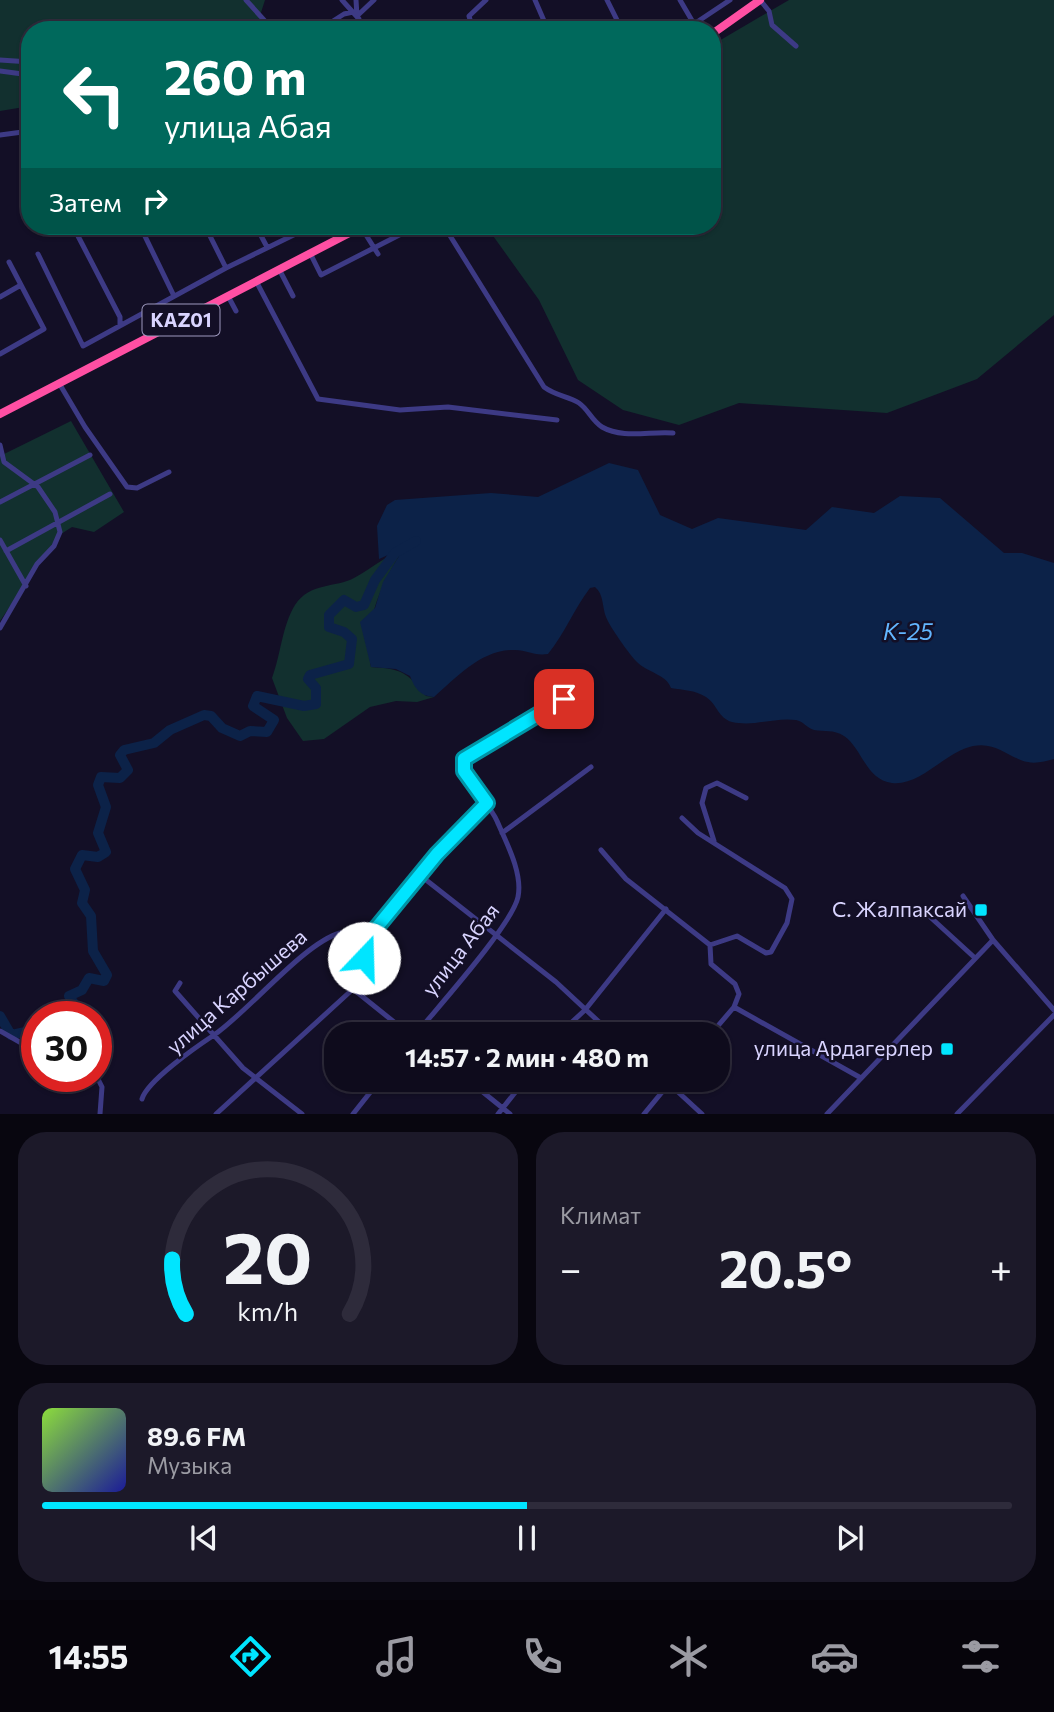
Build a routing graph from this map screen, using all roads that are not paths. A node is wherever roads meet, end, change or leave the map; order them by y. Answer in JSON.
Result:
{"nodes":[{"id":1,"x":246,"y":0,"type":"edge"},
{"id":2,"x":342,"y":0,"type":"edge"},
{"id":3,"x":356,"y":0,"type":"edge"},
{"id":4,"x":365,"y":0,"type":"edge"},
{"id":5,"x":374,"y":0,"type":"edge"},
{"id":6,"x":486,"y":0,"type":"edge"},
{"id":7,"x":535,"y":0,"type":"edge"},
{"id":8,"x":607,"y":0,"type":"edge"},
{"id":9,"x":680,"y":0,"type":"edge"},
{"id":10,"x":730,"y":0,"type":"edge"},
{"id":11,"x":759,"y":1,"type":"edge"},
{"id":12,"x":361,"y":10,"type":"junction"},
{"id":13,"x":355,"y":14,"type":"junction"},
{"id":14,"x":265,"y":21,"type":"edge"},
{"id":15,"x":333,"y":21,"type":"edge"},
{"id":16,"x":359,"y":21,"type":"edge"},
{"id":17,"x":470,"y":21,"type":"edge"},
{"id":18,"x":544,"y":21,"type":"edge"},
{"id":19,"x":618,"y":21,"type":"edge"},
{"id":20,"x":692,"y":21,"type":"edge"},
{"id":21,"x":698,"y":21,"type":"edge"},
{"id":22,"x":721,"y":28,"type":"edge"},
{"id":23,"x":796,"y":46,"type":"dead end"},
{"id":24,"x":0,"y":60,"type":"edge"},
{"id":25,"x":21,"y":61,"type":"edge"},
{"id":26,"x":0,"y":71,"type":"edge"},
{"id":27,"x":21,"y":74,"type":"edge"},
{"id":28,"x":21,"y":132,"type":"edge"},
{"id":29,"x":0,"y":135,"type":"edge"},
{"id":30,"x":80,"y":235,"type":"edge"},
{"id":31,"x":144,"y":235,"type":"edge"},
{"id":32,"x":210,"y":235,"type":"edge"},
{"id":33,"x":261,"y":235,"type":"edge"},
{"id":34,"x":290,"y":235,"type":"edge"},
{"id":35,"x":345,"y":235,"type":"edge"},
{"id":36,"x":367,"y":235,"type":"edge"},
{"id":37,"x":402,"y":235,"type":"edge"},
{"id":38,"x":450,"y":235,"type":"edge"},
{"id":39,"x":267,"y":247,"type":"junction"},
{"id":40,"x":377,"y":251,"type":"junction"},
{"id":41,"x":310,"y":253,"type":"junction"},
{"id":42,"x":38,"y":254,"type":"dead end"},
{"id":43,"x":9,"y":262,"type":"dead end"},
{"id":44,"x":226,"y":268,"type":"junction"},
{"id":45,"x":279,"y":269,"type":"junction"},
{"id":46,"x":256,"y":281,"type":"junction"},
{"id":47,"x":22,"y":285,"type":"junction"},
{"id":48,"x":174,"y":296,"type":"junction"},
{"id":49,"x":228,"y":296,"type":"junction"},
{"id":50,"x":293,"y":296,"type":"dead end"},
{"id":51,"x":0,"y":297,"type":"edge"},
{"id":52,"x":236,"y":311,"type":"dead end"},
{"id":53,"x":120,"y":326,"type":"junction"},
{"id":54,"x":0,"y":354,"type":"edge"},
{"id":55,"x":60,"y":383,"type":"junction"},
{"id":56,"x":0,"y":414,"type":"edge"},
{"id":57,"x":557,"y":420,"type":"dead end"},
{"id":58,"x":673,"y":433,"type":"dead end"},
{"id":59,"x":0,"y":445,"type":"edge"},
{"id":60,"x":90,"y":455,"type":"dead end"},
{"id":61,"x":169,"y":472,"type":"dead end"},
{"id":62,"x":34,"y":483,"type":"junction"},
{"id":63,"x":110,"y":494,"type":"dead end"},
{"id":64,"x":0,"y":502,"type":"edge"},
{"id":65,"x":59,"y":521,"type":"junction"},
{"id":66,"x":0,"y":540,"type":"edge"},
{"id":67,"x":6,"y":551,"type":"junction"},
{"id":68,"x":26,"y":586,"type":"junction"},
{"id":69,"x":0,"y":628,"type":"edge"},
{"id":70,"x":564,"y":699,"type":"dead end"},
{"id":71,"x":591,"y":767,"type":"dead end"},
{"id":72,"x":746,"y":798,"type":"dead end"},
{"id":73,"x":487,"y":803,"type":"junction"},
{"id":74,"x":682,"y":818,"type":"dead end"},
{"id":75,"x":502,"y":832,"type":"junction"},
{"id":76,"x":714,"y":841,"type":"junction"},
{"id":77,"x":601,"y":850,"type":"dead end"},
{"id":78,"x":421,"y":876,"type":"junction"},
{"id":79,"x":962,"y":896,"type":"dead end"},
{"id":80,"x":666,"y":909,"type":"junction"},
{"id":81,"x":928,"y":915,"type":"dead end"},
{"id":82,"x":496,"y":934,"type":"junction"},
{"id":83,"x":993,"y":940,"type":"junction"},
{"id":84,"x":363,"y":944,"type":"junction"},
{"id":85,"x":710,"y":945,"type":"junction"},
{"id":86,"x":975,"y":958,"type":"junction"},
{"id":87,"x":180,"y":983,"type":"dead end"},
{"id":88,"x":353,"y":989,"type":"junction"},
{"id":89,"x":734,"y":1007,"type":"junction"},
{"id":90,"x":585,"y":1010,"type":"junction"},
{"id":91,"x":1054,"y":1010,"type":"edge"},
{"id":92,"x":1054,"y":1015,"type":"edge"},
{"id":93,"x":394,"y":1022,"type":"edge"},
{"id":94,"x":426,"y":1022,"type":"edge"},
{"id":95,"x":572,"y":1022,"type":"edge"},
{"id":96,"x":598,"y":1022,"type":"edge"},
{"id":97,"x":721,"y":1022,"type":"edge"},
{"id":98,"x":0,"y":1034,"type":"edge"},
{"id":99,"x":213,"y":1036,"type":"junction"},
{"id":100,"x":21,"y":1044,"type":"edge"},
{"id":101,"x":254,"y":1077,"type":"junction"},
{"id":102,"x":861,"y":1078,"type":"junction"},
{"id":103,"x":102,"y":1092,"type":"edge"},
{"id":104,"x":370,"y":1092,"type":"edge"},
{"id":105,"x":484,"y":1092,"type":"edge"},
{"id":106,"x":515,"y":1092,"type":"edge"},
{"id":107,"x":661,"y":1092,"type":"edge"},
{"id":108,"x":680,"y":1092,"type":"edge"},
{"id":109,"x":142,"y":1099,"type":"dead end"},
{"id":110,"x":503,"y":1107,"type":"junction"},
{"id":111,"x":100,"y":1114,"type":"edge"},
{"id":112,"x":216,"y":1114,"type":"edge"},
{"id":113,"x":302,"y":1114,"type":"edge"},
{"id":114,"x":353,"y":1114,"type":"edge"},
{"id":115,"x":498,"y":1114,"type":"edge"},
{"id":116,"x":510,"y":1114,"type":"edge"},
{"id":117,"x":644,"y":1114,"type":"edge"},
{"id":118,"x":702,"y":1114,"type":"edge"},
{"id":119,"x":827,"y":1114,"type":"edge"},
{"id":120,"x":957,"y":1114,"type":"edge"}],
"edges":[{"from":1,"to":14,"type":"street"},
{"from":2,"to":13,"type":"street"},
{"from":3,"to":13,"type":"street"},
{"from":4,"to":12,"type":"street"},
{"from":5,"to":12,"type":"street"},
{"from":6,"to":17,"type":"street"},
{"from":7,"to":18,"type":"street"},
{"from":8,"to":19,"type":"street"},
{"from":9,"to":20,"type":"street"},
{"from":10,"to":21,"type":"street"},
{"from":11,"to":22,"type":"highway"},
{"from":11,"to":23,"type":"street"},
{"from":12,"to":13,"type":"street"},
{"from":13,"to":15,"type":"street"},
{"from":13,"to":16,"type":"street"},
{"from":24,"to":25,"type":"street"},
{"from":26,"to":27,"type":"street"},
{"from":28,"to":29,"type":"street"},
{"from":30,"to":53,"type":"street"},
{"from":31,"to":48,"type":"street"},
{"from":32,"to":44,"type":"street"},
{"from":33,"to":39,"type":"street"},
{"from":34,"to":39,"type":"street"},
{"from":35,"to":41,"type":"highway","number":"KАZ01"},
{"from":36,"to":40,"type":"street"},
{"from":37,"to":40,"type":"street"},
{"from":38,"to":58,"type":"street"},
{"from":39,"to":44,"type":"street"},
{"from":40,"to":41,"type":"street"},
{"from":41,"to":45,"type":"highway","number":"KАZ01"},
{"from":42,"to":53,"type":"street"},
{"from":43,"to":47,"type":"street"},
{"from":44,"to":48,"type":"street"},
{"from":45,"to":46,"type":"highway","number":"KАZ01"},
{"from":45,"to":50,"type":"street"},
{"from":46,"to":49,"type":"highway","number":"KАZ01"},
{"from":46,"to":57,"type":"street"},
{"from":47,"to":51,"type":"street"},
{"from":47,"to":54,"type":"street"},
{"from":48,"to":53,"type":"street"},
{"from":49,"to":52,"type":"street"},
{"from":49,"to":55,"type":"highway","number":"KАZ01"},
{"from":55,"to":56,"type":"highway","number":"KАZ01"},
{"from":55,"to":61,"type":"street"},
{"from":59,"to":62,"type":"street"},
{"from":60,"to":62,"type":"street"},
{"from":62,"to":64,"type":"street"},
{"from":62,"to":65,"type":"street"},
{"from":63,"to":65,"type":"street"},
{"from":65,"to":67,"type":"street"},
{"from":65,"to":68,"type":"street"},
{"from":66,"to":67,"type":"street"},
{"from":67,"to":68,"type":"street"},
{"from":68,"to":69,"type":"street"},
{"from":70,"to":73,"type":"street","name":"улица Абая"},
{"from":71,"to":75,"type":"street"},
{"from":72,"to":76,"type":"street"},
{"from":73,"to":75,"type":"street","name":"улица Абая"},
{"from":73,"to":78,"type":"street"},
{"from":74,"to":76,"type":"street"},
{"from":75,"to":82,"type":"street","name":"улица Абая"},
{"from":76,"to":85,"type":"street"},
{"from":77,"to":80,"type":"street"},
{"from":78,"to":82,"type":"street"},
{"from":78,"to":84,"type":"street"},
{"from":79,"to":83,"type":"street"},
{"from":80,"to":85,"type":"street"},
{"from":80,"to":90,"type":"street"},
{"from":81,"to":86,"type":"street"},
{"from":82,"to":90,"type":"street"},
{"from":82,"to":94,"type":"street","name":"улица Абая"},
{"from":83,"to":86,"type":"street"},
{"from":83,"to":91,"type":"street"},
{"from":84,"to":88,"type":"street"},
{"from":84,"to":99,"type":"street","name":"улица Карбышева"},
{"from":85,"to":89,"type":"street"},
{"from":86,"to":102,"type":"street"},
{"from":87,"to":99,"type":"street"},
{"from":88,"to":93,"type":"street"},
{"from":88,"to":101,"type":"street"},
{"from":89,"to":97,"type":"street"},
{"from":89,"to":102,"type":"street"},
{"from":90,"to":95,"type":"street"},
{"from":90,"to":96,"type":"street"},
{"from":92,"to":120,"type":"street"},
{"from":98,"to":100,"type":"street"},
{"from":99,"to":101,"type":"street"},
{"from":99,"to":109,"type":"street","name":"улица Карбышева"},
{"from":101,"to":112,"type":"street"},
{"from":101,"to":113,"type":"street"},
{"from":102,"to":119,"type":"street"},
{"from":103,"to":111,"type":"street"},
{"from":104,"to":114,"type":"street"},
{"from":105,"to":110,"type":"street"},
{"from":106,"to":110,"type":"street"},
{"from":107,"to":117,"type":"street"},
{"from":108,"to":118,"type":"street"},
{"from":110,"to":115,"type":"street"},
{"from":110,"to":116,"type":"street"}]}
